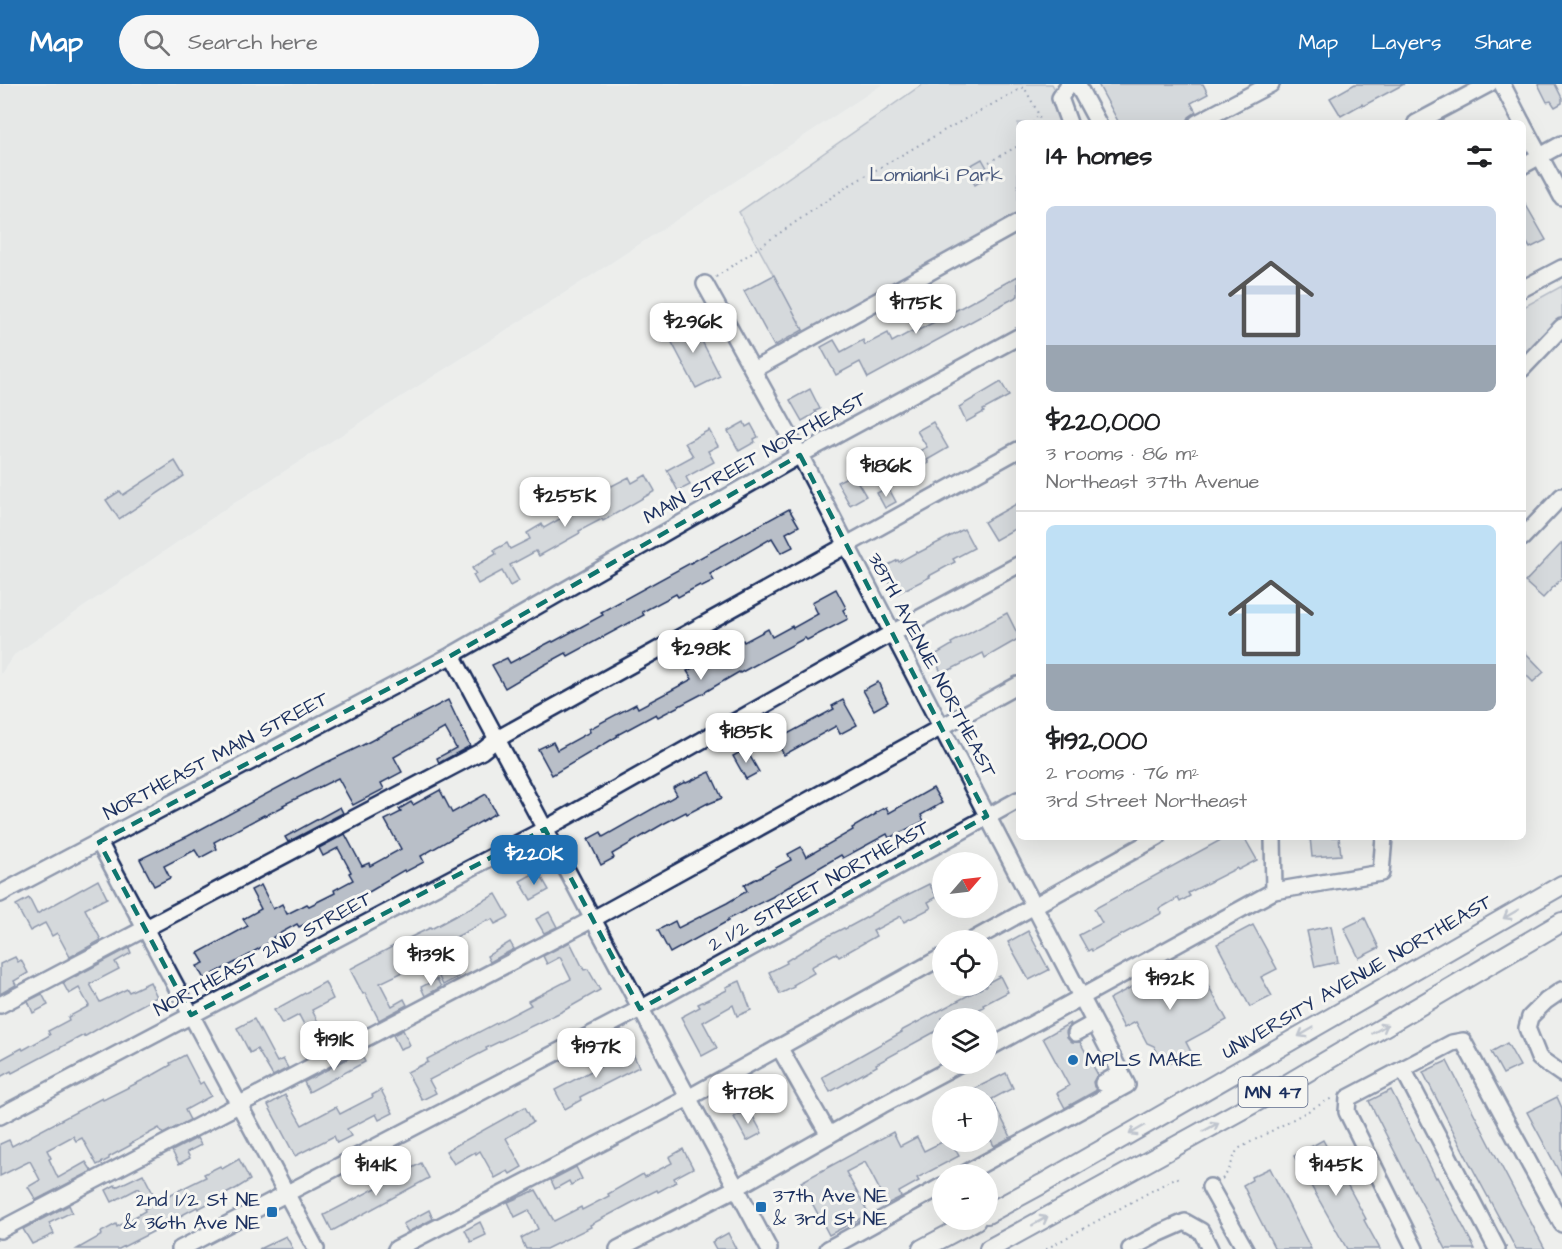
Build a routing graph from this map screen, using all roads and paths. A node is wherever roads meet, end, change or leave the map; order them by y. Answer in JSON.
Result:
{"nodes":[{"id":1,"x":1069,"y":84,"type":"edge"},
{"id":2,"x":1077,"y":84,"type":"edge"},
{"id":3,"x":1270,"y":84,"type":"edge"},
{"id":4,"x":1489,"y":84,"type":"edge"},
{"id":5,"x":1502,"y":84,"type":"edge"},
{"id":6,"x":1251,"y":89,"type":"edge"},
{"id":7,"x":1038,"y":115,"type":"junction"},
{"id":8,"x":1035,"y":120,"type":"edge"},
{"id":9,"x":1040,"y":120,"type":"edge"},
{"id":10,"x":1068,"y":120,"type":"edge"},
{"id":11,"x":1096,"y":120,"type":"edge"},
{"id":12,"x":1202,"y":120,"type":"edge"},
{"id":13,"x":1422,"y":120,"type":"edge"},
{"id":14,"x":1520,"y":120,"type":"edge"},
{"id":15,"x":1526,"y":130,"type":"edge"},
{"id":16,"x":1562,"y":144,"type":"edge"},
{"id":17,"x":1016,"y":147,"type":"edge"},
{"id":18,"x":1540,"y":156,"type":"junction"},
{"id":19,"x":989,"y":162,"type":"dead end"},
{"id":20,"x":1526,"y":164,"type":"edge"},
{"id":21,"x":1562,"y":197,"type":"edge"},
{"id":22,"x":1016,"y":224,"type":"edge"},
{"id":23,"x":1562,"y":268,"type":"edge"},
{"id":24,"x":705,"y":284,"type":"joint"},
{"id":25,"x":1526,"y":288,"type":"edge"},
{"id":26,"x":1562,"y":327,"type":"edge"},
{"id":27,"x":1016,"y":338,"type":"edge"},
{"id":28,"x":1526,"y":365,"type":"edge"},
{"id":29,"x":753,"y":370,"type":"junction"},
{"id":30,"x":1016,"y":451,"type":"edge"},
{"id":31,"x":800,"y":455,"type":"junction"},
{"id":32,"x":1562,"y":496,"type":"edge"},
{"id":33,"x":1526,"y":534,"type":"edge"},
{"id":34,"x":846,"y":546,"type":"junction"},
{"id":35,"x":1016,"y":566,"type":"edge"},
{"id":36,"x":892,"y":633,"type":"junction"},
{"id":37,"x":452,"y":655,"type":"junction"},
{"id":38,"x":1016,"y":686,"type":"edge"},
{"id":39,"x":941,"y":728,"type":"junction"},
{"id":40,"x":497,"y":739,"type":"junction"},
{"id":41,"x":1016,"y":801,"type":"edge"},
{"id":42,"x":987,"y":816,"type":"junction"},
{"id":43,"x":545,"y":829,"type":"junction"},
{"id":44,"x":1153,"y":840,"type":"edge"},
{"id":45,"x":1273,"y":840,"type":"edge"},
{"id":46,"x":1384,"y":840,"type":"edge"},
{"id":47,"x":99,"y":842,"type":"junction"},
{"id":48,"x":1562,"y":885,"type":"edge"},
{"id":49,"x":1274,"y":891,"type":"junction"},
{"id":50,"x":0,"y":894,"type":"edge"},
{"id":51,"x":1034,"y":907,"type":"junction"},
{"id":52,"x":593,"y":920,"type":"junction"},
{"id":53,"x":1562,"y":922,"type":"edge"},
{"id":54,"x":145,"y":929,"type":"junction"},
{"id":55,"x":991,"y":930,"type":"edge"},
{"id":56,"x":932,"y":963,"type":"edge"},
{"id":57,"x":1562,"y":990,"type":"edge"},
{"id":58,"x":1082,"y":998,"type":"junction"},
{"id":59,"x":0,"y":1005,"type":"edge"},
{"id":60,"x":640,"y":1009,"type":"junction"},
{"id":61,"x":191,"y":1015,"type":"junction"},
{"id":62,"x":1095,"y":1023,"type":"junction"},
{"id":63,"x":1076,"y":1033,"type":"dead end"},
{"id":64,"x":998,"y":1042,"type":"edge"},
{"id":65,"x":779,"y":1047,"type":"junction"},
{"id":66,"x":1403,"y":1069,"type":"junction"},
{"id":67,"x":941,"y":1074,"type":"edge"},
{"id":68,"x":1562,"y":1074,"type":"edge"},
{"id":69,"x":1124,"y":1079,"type":"junction"},
{"id":70,"x":1103,"y":1083,"type":"dead end"},
{"id":71,"x":688,"y":1098,"type":"junction"},
{"id":72,"x":239,"y":1105,"type":"junction"},
{"id":73,"x":1348,"y":1105,"type":"junction"},
{"id":74,"x":0,"y":1116,"type":"edge"},
{"id":75,"x":829,"y":1135,"type":"junction"},
{"id":76,"x":981,"y":1164,"type":"edge"},
{"id":77,"x":1179,"y":1179,"type":"dead end"},
{"id":78,"x":1213,"y":1184,"type":"joint"},
{"id":79,"x":736,"y":1188,"type":"junction"},
{"id":80,"x":932,"y":1192,"type":"edge"},
{"id":81,"x":286,"y":1193,"type":"junction"},
{"id":82,"x":998,"y":1208,"type":"edge"},
{"id":83,"x":1562,"y":1224,"type":"edge"},
{"id":84,"x":0,"y":1230,"type":"edge"},
{"id":85,"x":957,"y":1230,"type":"edge"},
{"id":86,"x":180,"y":1249,"type":"edge"},
{"id":87,"x":316,"y":1249,"type":"edge"},
{"id":88,"x":396,"y":1249,"type":"edge"},
{"id":89,"x":618,"y":1249,"type":"edge"},
{"id":90,"x":769,"y":1249,"type":"edge"},
{"id":91,"x":828,"y":1249,"type":"edge"},
{"id":92,"x":922,"y":1249,"type":"edge"},
{"id":93,"x":989,"y":1249,"type":"edge"},
{"id":94,"x":1046,"y":1249,"type":"edge"},
{"id":95,"x":1130,"y":1249,"type":"edge"},
{"id":96,"x":1210,"y":1249,"type":"edge"},
{"id":97,"x":1245,"y":1249,"type":"edge"},
{"id":98,"x":1415,"y":1249,"type":"edge"},
{"id":99,"x":1497,"y":1249,"type":"edge"}],
"edges":[{"from":1,"to":10,"type":"street"},
{"from":2,"to":11,"type":"street"},
{"from":3,"to":6,"type":"street"},
{"from":4,"to":13,"type":"street"},
{"from":5,"to":14,"type":"street"},
{"from":6,"to":12,"type":"street"},
{"from":7,"to":8,"type":"path"},
{"from":7,"to":9,"type":"path"},
{"from":7,"to":24,"type":"path"},
{"from":15,"to":18,"type":"street"},
{"from":16,"to":18,"type":"street"},
{"from":17,"to":19,"type":"path"},
{"from":18,"to":20,"type":"street"},
{"from":18,"to":21,"type":"street"},
{"from":22,"to":29,"type":"street"},
{"from":23,"to":25,"type":"street"},
{"from":24,"to":29,"type":"street","name":"38TH AVENUE NORTHEAST"},
{"from":26,"to":28,"type":"street"},
{"from":27,"to":31,"type":"street","name":"MAIN STREET NORTHEAST"},
{"from":29,"to":31,"type":"street","name":"38TH AVENUE NORTHEAST"},
{"from":30,"to":34,"type":"street"},
{"from":31,"to":34,"type":"street","name":"38TH AVENUE NORTHEAST"},
{"from":31,"to":37,"type":"street","name":"MAIN STREET NORTHEAST"},
{"from":32,"to":33,"type":"street"},
{"from":34,"to":36,"type":"street","name":"38TH AVENUE NORTHEAST"},
{"from":34,"to":40,"type":"street"},
{"from":35,"to":36,"type":"street","name":"NORTHEAST 2ND STREET"},
{"from":36,"to":39,"type":"street","name":"38TH AVENUE NORTHEAST"},
{"from":36,"to":43,"type":"street","name":"NORTHEAST 2ND STREET"},
{"from":37,"to":40,"type":"street"},
{"from":37,"to":47,"type":"street","name":"NORTHEAST MAIN STREET"},
{"from":38,"to":39,"type":"street"},
{"from":39,"to":42,"type":"street","name":"38TH AVENUE NORTHEAST"},
{"from":39,"to":52,"type":"street"},
{"from":40,"to":43,"type":"street"},
{"from":40,"to":54,"type":"street"},
{"from":41,"to":42,"type":"street","name":"2 1/2 STREET NORTHEAST"},
{"from":42,"to":51,"type":"street","name":"38TH AVENUE NORTHEAST"},
{"from":42,"to":60,"type":"street","name":"2 1/2 STREET NORTHEAST"},
{"from":43,"to":52,"type":"street"},
{"from":43,"to":61,"type":"street","name":"NORTHEAST 2ND STREET"},
{"from":44,"to":51,"type":"street"},
{"from":45,"to":49,"type":"street"},
{"from":46,"to":49,"type":"street"},
{"from":47,"to":50,"type":"street","name":"NORTHEAST MAIN STREET"},
{"from":47,"to":54,"type":"street"},
{"from":48,"to":82,"type":"main road","name":"UNIVERSITY AVENUE NORTHEAST","number":"MN 47","one_way":true},
{"from":49,"to":58,"type":"street"},
{"from":51,"to":55,"type":"street"},
{"from":51,"to":58,"type":"street","name":"38TH AVENUE NORTHEAST"},
{"from":52,"to":60,"type":"street"},
{"from":52,"to":72,"type":"street"},
{"from":93,"to":53,"type":"main road","number":"MN 47","one_way":true},
{"from":54,"to":59,"type":"street"},
{"from":54,"to":61,"type":"street"},
{"from":56,"to":65,"type":"street"},
{"from":57,"to":68,"type":"street"},
{"from":58,"to":62,"type":"street","name":"38TH AVENUE NORTHEAST"},
{"from":58,"to":64,"type":"street"},
{"from":60,"to":71,"type":"street"},
{"from":60,"to":81,"type":"street","name":"2 1/2 STREET NORTHEAST"},
{"from":61,"to":72,"type":"street"},
{"from":61,"to":74,"type":"street","name":"NORTHEAST 2ND STREET"},
{"from":62,"to":63,"type":"street"},
{"from":62,"to":69,"type":"street","name":"38TH AVENUE NORTHEAST"},
{"from":65,"to":71,"type":"street"},
{"from":65,"to":75,"type":"street"},
{"from":66,"to":73,"type":"street"},
{"from":66,"to":83,"type":"street"},
{"from":66,"to":99,"type":"street"},
{"from":67,"to":75,"type":"street"},
{"from":69,"to":70,"type":"street"},
{"from":69,"to":76,"type":"street"},
{"from":71,"to":79,"type":"street"},
{"from":71,"to":88,"type":"street"},
{"from":72,"to":81,"type":"street"},
{"from":72,"to":84,"type":"street"},
{"from":73,"to":78,"type":"path"},
{"from":73,"to":98,"type":"street"},
{"from":75,"to":79,"type":"street"},
{"from":77,"to":94,"type":"path"},
{"from":78,"to":97,"type":"street"},
{"from":79,"to":89,"type":"street"},
{"from":79,"to":90,"type":"street"},
{"from":80,"to":91,"type":"street"},
{"from":81,"to":86,"type":"street","name":"2 1/2 STREET NORTHEAST"},
{"from":81,"to":87,"type":"street"},
{"from":85,"to":92,"type":"main road"},
{"from":95,"to":96,"type":"street"}]}
